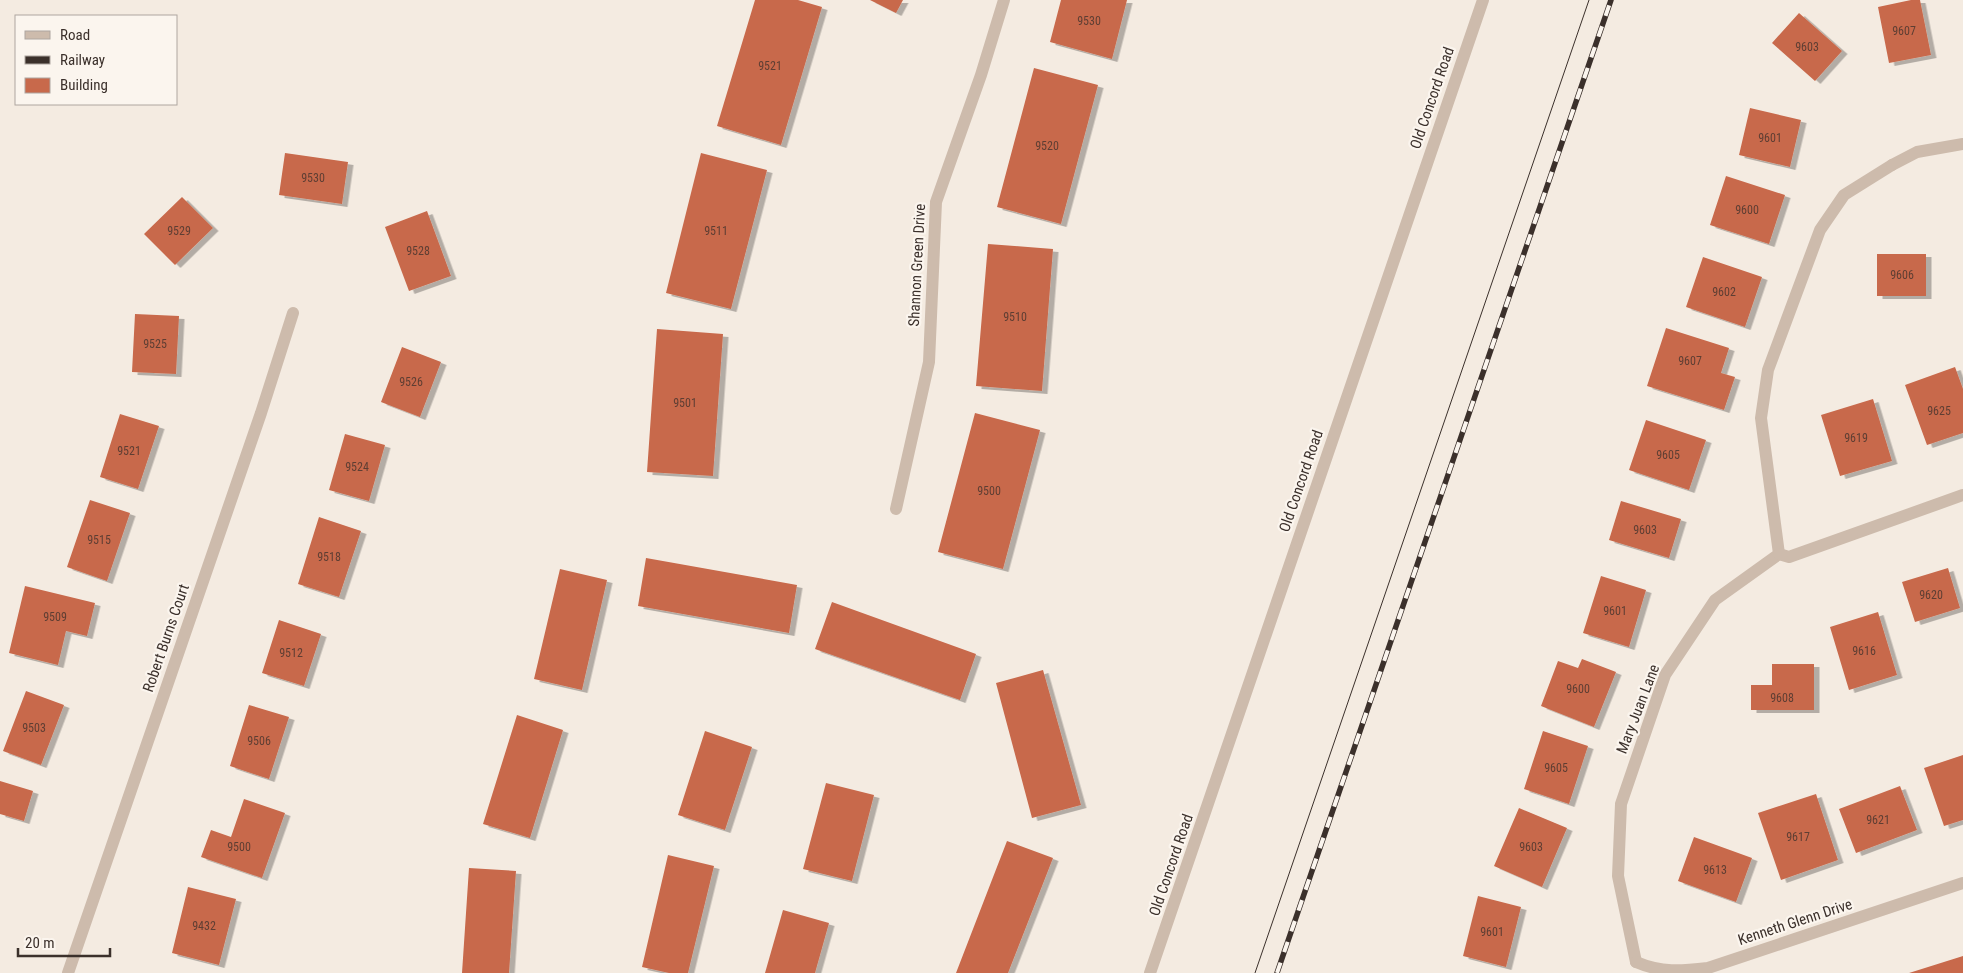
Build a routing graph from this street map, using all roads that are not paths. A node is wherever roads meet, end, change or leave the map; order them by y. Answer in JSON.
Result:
{"nodes":[{"id":1,"x":1004,"y":0,"type":"edge"},
{"id":2,"x":1483,"y":0,"type":"edge"},
{"id":3,"x":1963,"y":144,"type":"edge"},
{"id":4,"x":293,"y":313,"type":"dead end"},
{"id":5,"x":1963,"y":495,"type":"edge"},
{"id":6,"x":896,"y":509,"type":"dead end"},
{"id":7,"x":1778,"y":554,"type":"junction"},
{"id":8,"x":1963,"y":883,"type":"edge"},
{"id":9,"x":1636,"y":962,"type":"joint"},
{"id":10,"x":68,"y":973,"type":"edge"},
{"id":11,"x":1150,"y":973,"type":"edge"}],
"edges":[{"from":1,"to":6,"type":"street","name":"Shannon Green Drive"},
{"from":2,"to":11,"type":"street","name":"Old Concord Road"},
{"from":3,"to":7,"type":"street"},
{"from":4,"to":10,"type":"street","name":"Robert Burns Court"},
{"from":5,"to":7,"type":"street"},
{"from":7,"to":9,"type":"street","name":"Mary Juan Lane"},
{"from":8,"to":9,"type":"street","name":"Kenneth Glenn Drive"}]}
